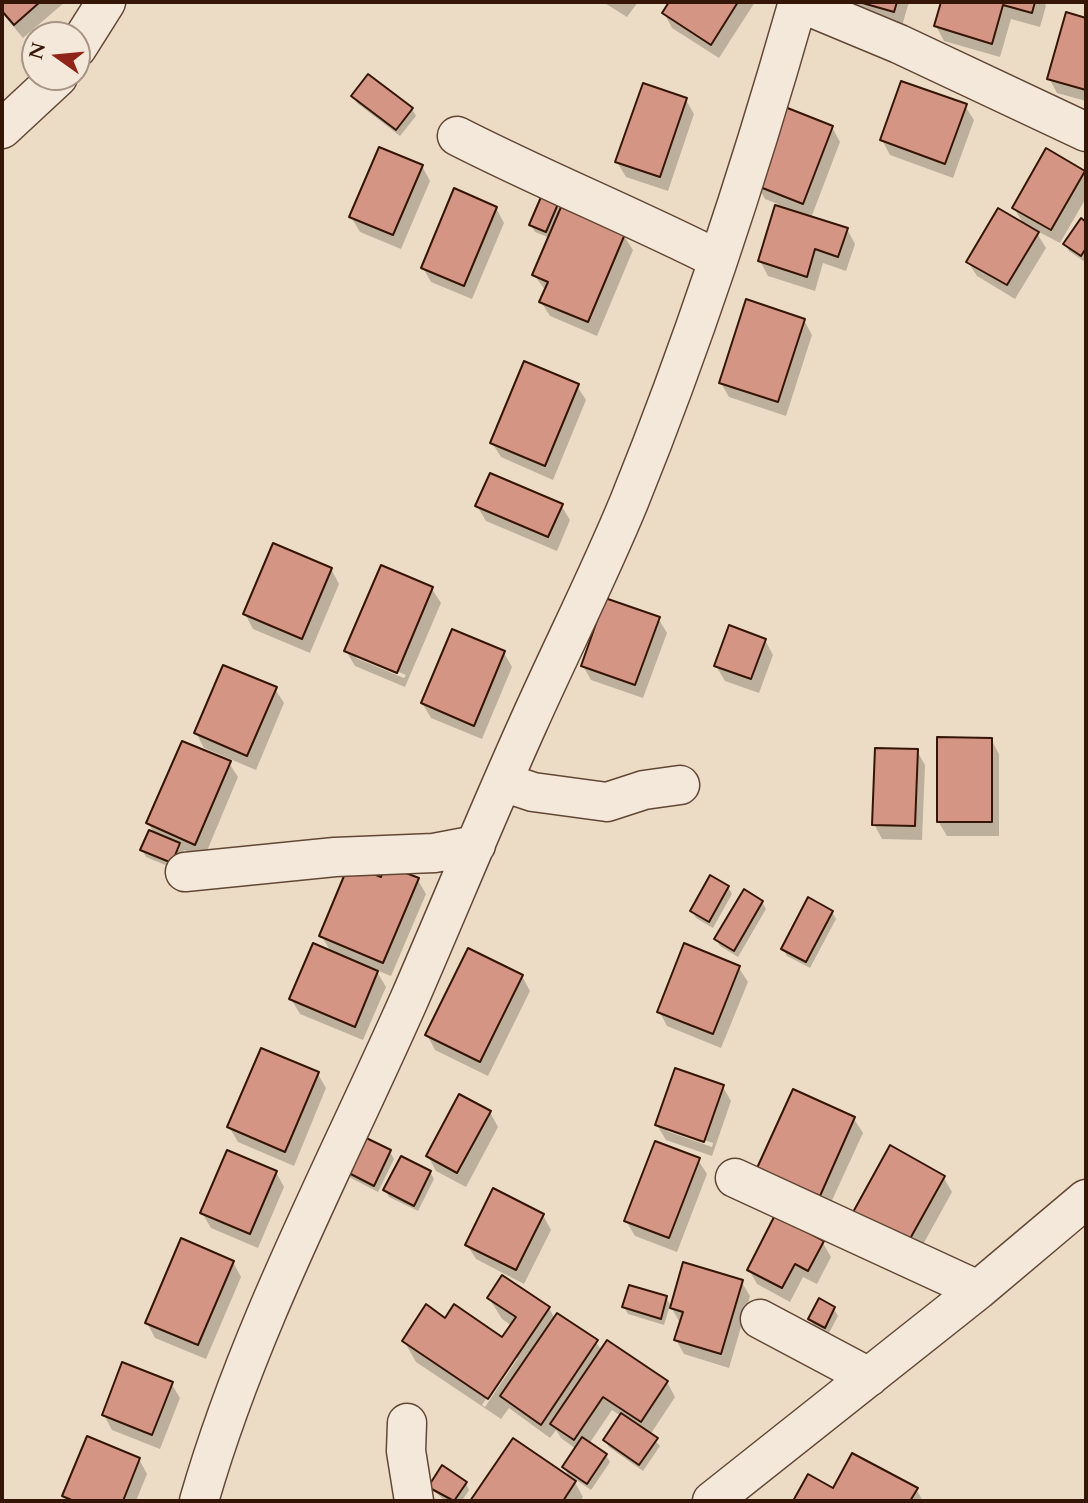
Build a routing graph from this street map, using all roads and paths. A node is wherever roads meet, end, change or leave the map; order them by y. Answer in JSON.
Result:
{"nodes":[{"id":1,"x":106,"y":2,"type":"edge"},
{"id":2,"x":798,"y":2,"type":"edge"},
{"id":3,"x":91,"y":26,"type":"edge"},
{"id":4,"x":43,"y":91,"type":"edge"},
{"id":5,"x":2,"y":129,"type":"edge"},
{"id":6,"x":1086,"y":132,"type":"edge"},
{"id":7,"x":457,"y":136,"type":"dead end"},
{"id":8,"x":717,"y":260,"type":"junction"},
{"id":9,"x":503,"y":782,"type":"junction"},
{"id":10,"x":680,"y":785,"type":"dead end"},
{"id":11,"x":476,"y":845,"type":"junction"},
{"id":12,"x":186,"y":872,"type":"dead end"},
{"id":13,"x":736,"y":1178,"type":"dead end"},
{"id":14,"x":1086,"y":1199,"type":"edge"},
{"id":15,"x":978,"y":1290,"type":"junction"},
{"id":16,"x":760,"y":1319,"type":"dead end"},
{"id":17,"x":869,"y":1377,"type":"junction"},
{"id":18,"x":407,"y":1423,"type":"dead end"},
{"id":19,"x":199,"y":1501,"type":"edge"},
{"id":20,"x":414,"y":1501,"type":"edge"},
{"id":21,"x":712,"y":1501,"type":"edge"}],
"edges":[{"from":1,"to":3,"type":"street"},
{"from":2,"to":6,"type":"street"},
{"from":2,"to":8,"type":"street"},
{"from":4,"to":5,"type":"street"},
{"from":7,"to":8,"type":"street"},
{"from":8,"to":9,"type":"street"},
{"from":9,"to":10,"type":"street"},
{"from":9,"to":11,"type":"street"},
{"from":11,"to":12,"type":"street"},
{"from":11,"to":19,"type":"street"},
{"from":13,"to":15,"type":"street"},
{"from":14,"to":15,"type":"street"},
{"from":15,"to":17,"type":"street"},
{"from":16,"to":17,"type":"street"},
{"from":17,"to":21,"type":"street"},
{"from":18,"to":20,"type":"street"}]}
